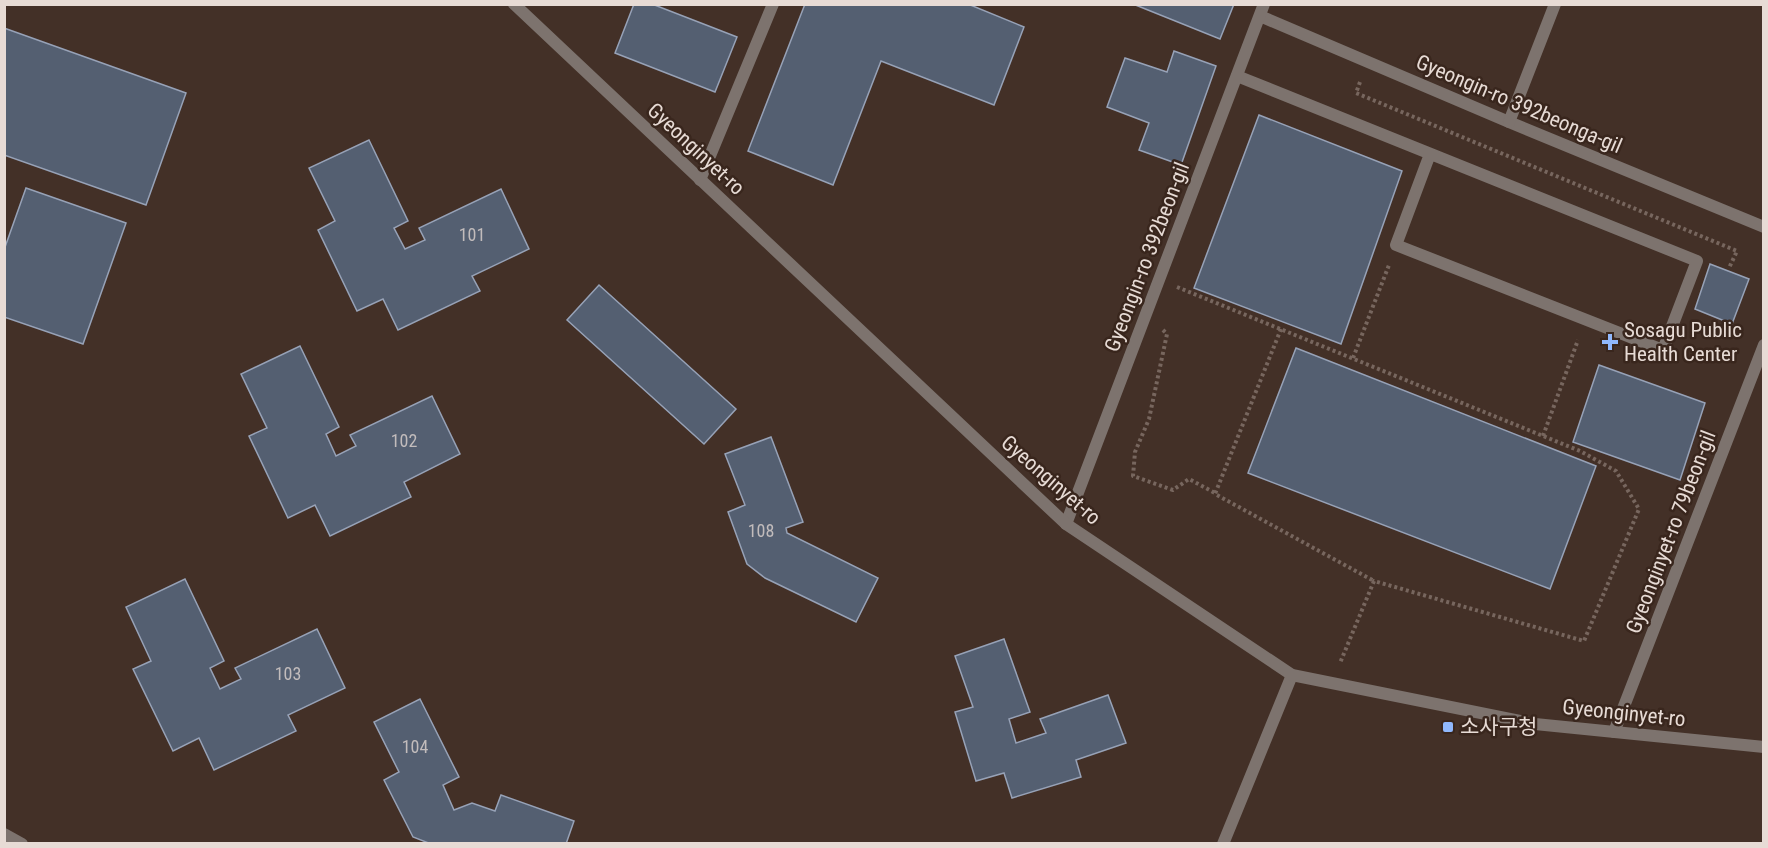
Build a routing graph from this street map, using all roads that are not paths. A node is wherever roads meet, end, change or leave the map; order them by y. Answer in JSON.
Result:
{"nodes":[{"id":1,"x":514,"y":4,"type":"edge"},
{"id":2,"x":773,"y":4,"type":"edge"},
{"id":3,"x":1555,"y":4,"type":"edge"},
{"id":4,"x":1262,"y":10,"type":"edge"},
{"id":5,"x":1237,"y":76,"type":"junction"},
{"id":6,"x":1509,"y":122,"type":"junction"},
{"id":7,"x":1430,"y":154,"type":"junction"},
{"id":8,"x":700,"y":180,"type":"junction"},
{"id":9,"x":1764,"y":227,"type":"edge"},
{"id":10,"x":1764,"y":345,"type":"edge"},
{"id":11,"x":1066,"y":524,"type":"junction"},
{"id":12,"x":1292,"y":675,"type":"junction"},
{"id":13,"x":1614,"y":732,"type":"junction"},
{"id":14,"x":1764,"y":747,"type":"edge"},
{"id":15,"x":4,"y":834,"type":"edge"},
{"id":16,"x":22,"y":843,"type":"edge"},
{"id":17,"x":1223,"y":843,"type":"edge"}],
"edges":[{"from":1,"to":8,"type":"street","name":"Gyeonginyet-ro"},
{"from":2,"to":8,"type":"street"},
{"from":3,"to":6,"type":"street"},
{"from":4,"to":5,"type":"street","name":"Gyeongin-ro 392beon-gil"},
{"from":4,"to":6,"type":"street","name":"Gyeongin-ro 392beonga-gil"},
{"from":5,"to":7,"type":"street"},
{"from":5,"to":11,"type":"street","name":"Gyeongin-ro 392beon-gil"},
{"from":6,"to":9,"type":"street","name":"Gyeongin-ro 392beonga-gil"},
{"from":7,"to":7,"type":"street"},
{"from":8,"to":11,"type":"street","name":"Gyeonginyet-ro"},
{"from":10,"to":13,"type":"street","name":"Gyeonginyet-ro 79beon-gil"},
{"from":11,"to":12,"type":"street","name":"Gyeonginyet-ro"},
{"from":12,"to":13,"type":"street","name":"Gyeonginyet-ro"},
{"from":12,"to":17,"type":"street"},
{"from":13,"to":14,"type":"street","name":"Gyeonginyet-ro"},
{"from":15,"to":16,"type":"street"}]}
